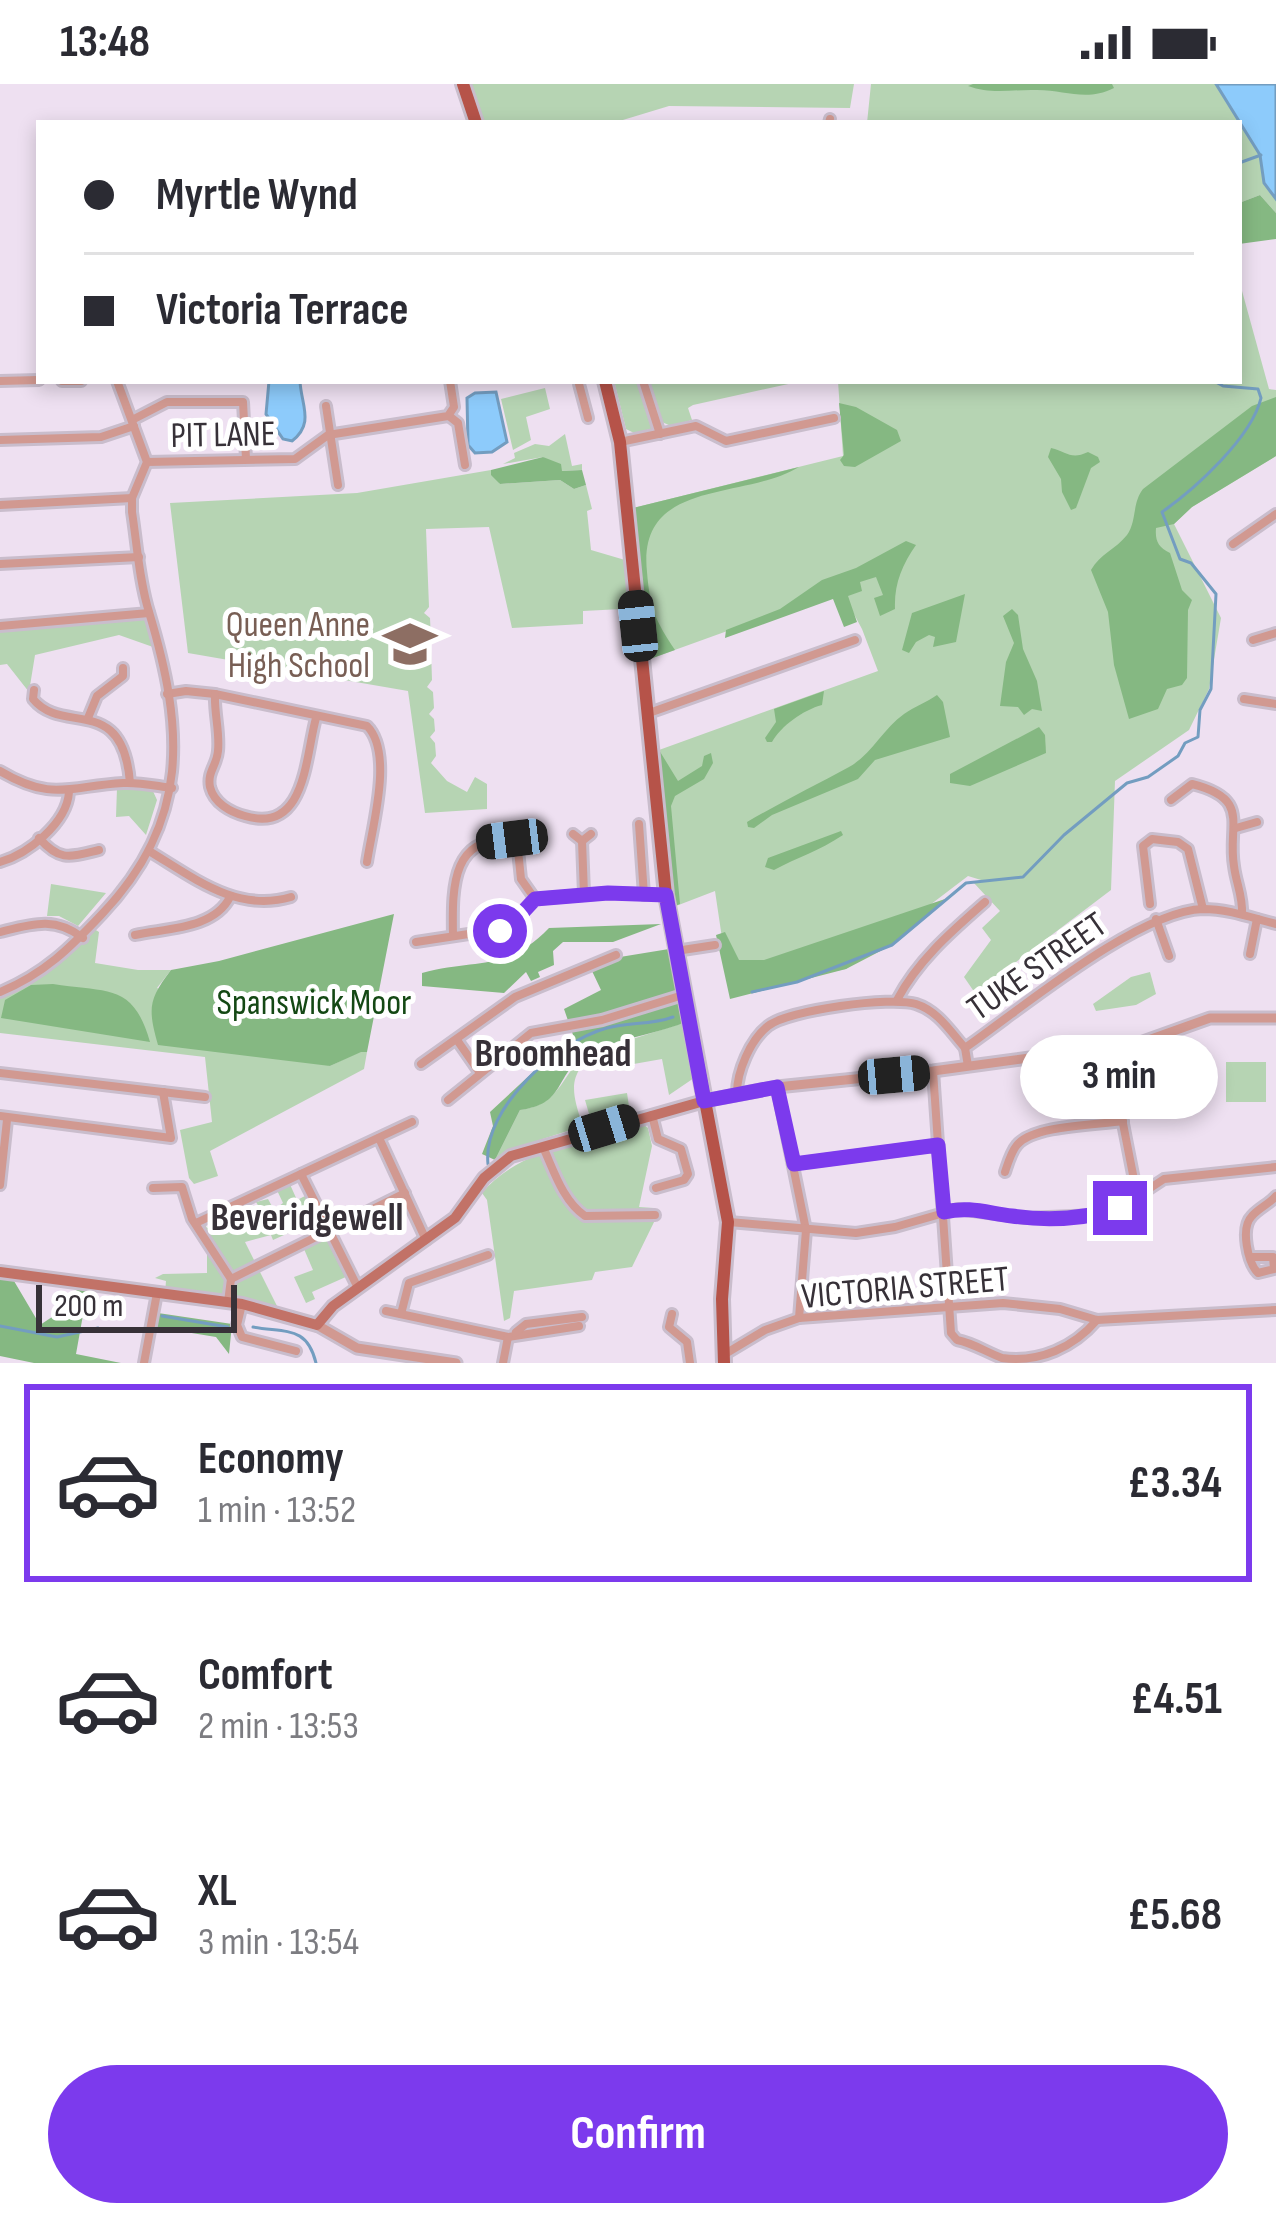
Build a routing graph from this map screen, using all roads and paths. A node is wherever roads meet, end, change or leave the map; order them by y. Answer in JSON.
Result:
{"nodes":[{"id":1,"x":463,"y":84,"type":"edge"},
{"id":2,"x":475,"y":120,"type":"edge"},
{"id":3,"x":36,"y":380,"type":"edge"},
{"id":4,"x":0,"y":381,"type":"edge"},
{"id":5,"x":118,"y":384,"type":"edge"},
{"id":6,"x":450,"y":384,"type":"edge"},
{"id":7,"x":579,"y":384,"type":"edge"},
{"id":8,"x":606,"y":384,"type":"edge"},
{"id":9,"x":644,"y":384,"type":"edge"},
{"id":10,"x":609,"y":396,"type":"junction"},
{"id":11,"x":584,"y":403,"type":"junction"},
{"id":12,"x":326,"y":406,"type":"dead end"},
{"id":13,"x":448,"y":416,"type":"junction"},
{"id":14,"x":588,"y":418,"type":"dead end"},
{"id":15,"x":834,"y":418,"type":"dead end"},
{"id":16,"x":133,"y":423,"type":"junction"},
{"id":17,"x":660,"y":434,"type":"junction"},
{"id":18,"x":328,"y":436,"type":"junction"},
{"id":19,"x":0,"y":440,"type":"edge"},
{"id":20,"x":620,"y":442,"type":"junction"},
{"id":21,"x":246,"y":459,"type":"junction"},
{"id":22,"x":147,"y":462,"type":"junction"},
{"id":23,"x":465,"y":465,"type":"dead end"},
{"id":24,"x":338,"y":485,"type":"dead end"},
{"id":25,"x":132,"y":498,"type":"junction"},
{"id":26,"x":0,"y":505,"type":"edge"},
{"id":27,"x":1275,"y":517,"type":"edge"},
{"id":28,"x":1233,"y":544,"type":"dead end"},
{"id":29,"x":139,"y":556,"type":"junction"},
{"id":30,"x":0,"y":564,"type":"edge"},
{"id":31,"x":149,"y":613,"type":"junction"},
{"id":32,"x":0,"y":626,"type":"edge"},
{"id":33,"x":1276,"y":633,"type":"edge"},
{"id":34,"x":855,"y":640,"type":"dead end"},
{"id":35,"x":1252,"y":640,"type":"dead end"},
{"id":36,"x":125,"y":676,"type":"dead end"},
{"id":37,"x":167,"y":694,"type":"junction"},
{"id":38,"x":215,"y":694,"type":"junction"},
{"id":39,"x":30,"y":696,"type":"dead end"},
{"id":40,"x":1244,"y":699,"type":"dead end"},
{"id":41,"x":1276,"y":704,"type":"edge"},
{"id":42,"x":647,"y":713,"type":"junction"},
{"id":43,"x":88,"y":718,"type":"junction"},
{"id":44,"x":316,"y":718,"type":"junction"},
{"id":45,"x":0,"y":771,"type":"edge"},
{"id":46,"x":130,"y":782,"type":"junction"},
{"id":47,"x":172,"y":788,"type":"junction"},
{"id":48,"x":69,"y":792,"type":"junction"},
{"id":49,"x":1171,"y":800,"type":"dead end"},
{"id":50,"x":1256,"y":822,"type":"dead end"},
{"id":51,"x":639,"y":824,"type":"dead end"},
{"id":52,"x":1236,"y":828,"type":"junction"},
{"id":53,"x":517,"y":829,"type":"dead end"},
{"id":54,"x":573,"y":834,"type":"dead end"},
{"id":55,"x":591,"y":834,"type":"dead end"},
{"id":56,"x":39,"y":838,"type":"junction"},
{"id":57,"x":514,"y":840,"type":"junction"},
{"id":58,"x":582,"y":841,"type":"junction"},
{"id":59,"x":99,"y":850,"type":"dead end"},
{"id":60,"x":148,"y":850,"type":"junction"},
{"id":61,"x":0,"y":862,"type":"edge"},
{"id":62,"x":367,"y":862,"type":"dead end"},
{"id":63,"x":1145,"y":889,"type":"junction"},
{"id":64,"x":1134,"y":891,"type":"dead end"},
{"id":65,"x":584,"y":894,"type":"junction"},
{"id":66,"x":666,"y":895,"type":"junction"},
{"id":67,"x":644,"y":896,"type":"junction"},
{"id":68,"x":230,"y":897,"type":"junction"},
{"id":69,"x":291,"y":897,"type":"dead end"},
{"id":70,"x":535,"y":899,"type":"junction"},
{"id":71,"x":986,"y":902,"type":"dead end"},
{"id":72,"x":1150,"y":904,"type":"dead end"},
{"id":73,"x":1203,"y":909,"type":"junction"},
{"id":74,"x":1243,"y":914,"type":"junction"},
{"id":75,"x":1156,"y":919,"type":"junction"},
{"id":76,"x":1257,"y":920,"type":"junction"},
{"id":77,"x":1276,"y":924,"type":"edge"},
{"id":78,"x":0,"y":932,"type":"edge"},
{"id":79,"x":453,"y":934,"type":"junction"},
{"id":80,"x":135,"y":935,"type":"dead end"},
{"id":81,"x":83,"y":938,"type":"junction"},
{"id":82,"x":416,"y":942,"type":"dead end"},
{"id":83,"x":715,"y":945,"type":"dead end"},
{"id":84,"x":675,"y":952,"type":"junction"},
{"id":85,"x":1250,"y":954,"type":"dead end"},
{"id":86,"x":616,"y":955,"type":"dead end"},
{"id":87,"x":1169,"y":956,"type":"dead end"},
{"id":88,"x":0,"y":992,"type":"edge"},
{"id":89,"x":683,"y":994,"type":"junction"},
{"id":90,"x":898,"y":1000,"type":"junction"},
{"id":91,"x":1276,"y":1018,"type":"edge"},
{"id":92,"x":457,"y":1040,"type":"junction"},
{"id":93,"x":1108,"y":1047,"type":"junction"},
{"id":94,"x":964,"y":1048,"type":"junction"},
{"id":95,"x":421,"y":1064,"type":"dead end"},
{"id":96,"x":968,"y":1066,"type":"junction"},
{"id":97,"x":0,"y":1072,"type":"edge"},
{"id":98,"x":933,"y":1072,"type":"junction"},
{"id":99,"x":480,"y":1073,"type":"junction"},
{"id":100,"x":777,"y":1087,"type":"junction"},
{"id":101,"x":164,"y":1092,"type":"junction"},
{"id":102,"x":737,"y":1093,"type":"junction"},
{"id":103,"x":206,"y":1097,"type":"dead end"},
{"id":104,"x":448,"y":1100,"type":"dead end"},
{"id":105,"x":704,"y":1101,"type":"junction"},
{"id":106,"x":651,"y":1113,"type":"junction"},
{"id":107,"x":3,"y":1118,"type":"edge"},
{"id":108,"x":1123,"y":1121,"type":"junction"},
{"id":109,"x":412,"y":1122,"type":"dead end"},
{"id":110,"x":379,"y":1138,"type":"junction"},
{"id":111,"x":938,"y":1145,"type":"junction"},
{"id":112,"x":543,"y":1147,"type":"junction"},
{"id":113,"x":794,"y":1164,"type":"junction"},
{"id":114,"x":1276,"y":1167,"type":"edge"},
{"id":115,"x":1005,"y":1172,"type":"dead end"},
{"id":116,"x":301,"y":1174,"type":"junction"},
{"id":117,"x":0,"y":1185,"type":"edge"},
{"id":118,"x":153,"y":1188,"type":"dead end"},
{"id":119,"x":656,"y":1188,"type":"dead end"},
{"id":120,"x":405,"y":1192,"type":"junction"},
{"id":121,"x":1137,"y":1195,"type":"junction"},
{"id":122,"x":1276,"y":1196,"type":"edge"},
{"id":123,"x":944,"y":1212,"type":"junction"},
{"id":124,"x":655,"y":1215,"type":"dead end"},
{"id":125,"x":728,"y":1222,"type":"junction"},
{"id":126,"x":196,"y":1223,"type":"junction"},
{"id":127,"x":806,"y":1230,"type":"junction"},
{"id":128,"x":329,"y":1233,"type":"junction"},
{"id":129,"x":426,"y":1240,"type":"junction"},
{"id":130,"x":488,"y":1255,"type":"dead end"},
{"id":131,"x":1250,"y":1257,"type":"dead end"},
{"id":132,"x":0,"y":1272,"type":"edge"},
{"id":133,"x":231,"y":1279,"type":"junction"},
{"id":134,"x":358,"y":1288,"type":"junction"},
{"id":135,"x":157,"y":1292,"type":"junction"},
{"id":136,"x":228,"y":1302,"type":"junction"},
{"id":137,"x":242,"y":1304,"type":"junction"},
{"id":138,"x":950,"y":1307,"type":"junction"},
{"id":139,"x":1276,"y":1310,"type":"edge"},
{"id":140,"x":386,"y":1311,"type":"dead end"},
{"id":141,"x":400,"y":1314,"type":"junction"},
{"id":142,"x":672,"y":1314,"type":"dead end"},
{"id":143,"x":799,"y":1318,"type":"junction"},
{"id":144,"x":1096,"y":1320,"type":"junction"},
{"id":145,"x":581,"y":1321,"type":"dead end"},
{"id":146,"x":316,"y":1325,"type":"junction"},
{"id":147,"x":511,"y":1335,"type":"junction"},
{"id":148,"x":296,"y":1351,"type":"dead end"},
{"id":149,"x":724,"y":1359,"type":"edge"},
{"id":150,"x":144,"y":1363,"type":"edge"},
{"id":151,"x":456,"y":1363,"type":"edge"},
{"id":152,"x":503,"y":1363,"type":"edge"},
{"id":153,"x":690,"y":1363,"type":"edge"},
{"id":154,"x":1024,"y":1363,"type":"edge"}],
"edges":[{"from":1,"to":2,"type":"main road"},
{"from":3,"to":4,"type":"street"},
{"from":5,"to":16,"type":"street"},
{"from":6,"to":13,"type":"street"},
{"from":7,"to":11,"type":"street"},
{"from":8,"to":10,"type":"main road"},
{"from":9,"to":17,"type":"street"},
{"from":10,"to":11,"type":"street"},
{"from":10,"to":20,"type":"main road"},
{"from":11,"to":14,"type":"street"},
{"from":12,"to":18,"type":"street"},
{"from":13,"to":18,"type":"street","name":"PIT LANE"},
{"from":13,"to":23,"type":"street"},
{"from":15,"to":17,"type":"street"},
{"from":16,"to":19,"type":"street"},
{"from":16,"to":21,"type":"street"},
{"from":16,"to":22,"type":"street"},
{"from":17,"to":20,"type":"street"},
{"from":18,"to":21,"type":"street","name":"PIT LANE"},
{"from":18,"to":24,"type":"street"},
{"from":20,"to":42,"type":"main road"},
{"from":21,"to":22,"type":"street","name":"PIT LANE"},
{"from":22,"to":25,"type":"street"},
{"from":25,"to":26,"type":"street"},
{"from":25,"to":29,"type":"street"},
{"from":27,"to":28,"type":"street"},
{"from":29,"to":30,"type":"street"},
{"from":29,"to":31,"type":"street"},
{"from":31,"to":32,"type":"street"},
{"from":31,"to":37,"type":"street"},
{"from":33,"to":35,"type":"street"},
{"from":34,"to":42,"type":"street"},
{"from":36,"to":43,"type":"street"},
{"from":37,"to":38,"type":"street"},
{"from":37,"to":47,"type":"street"},
{"from":38,"to":44,"type":"street"},
{"from":38,"to":44,"type":"street"},
{"from":39,"to":43,"type":"street"},
{"from":40,"to":41,"type":"street"},
{"from":42,"to":66,"type":"main road"},
{"from":43,"to":46,"type":"street"},
{"from":44,"to":62,"type":"street"},
{"from":45,"to":48,"type":"street"},
{"from":46,"to":47,"type":"street"},
{"from":46,"to":48,"type":"street"},
{"from":47,"to":60,"type":"street"},
{"from":48,"to":56,"type":"street"},
{"from":49,"to":52,"type":"street"},
{"from":50,"to":52,"type":"street"},
{"from":51,"to":67,"type":"street"},
{"from":52,"to":74,"type":"street"},
{"from":53,"to":57,"type":"street"},
{"from":54,"to":58,"type":"street"},
{"from":55,"to":58,"type":"street"},
{"from":56,"to":59,"type":"street"},
{"from":56,"to":61,"type":"street"},
{"from":57,"to":70,"type":"street"},
{"from":57,"to":79,"type":"street"},
{"from":58,"to":65,"type":"street"},
{"from":60,"to":68,"type":"street"},
{"from":60,"to":81,"type":"street"},
{"from":63,"to":64,"type":"street"},
{"from":63,"to":72,"type":"street"},
{"from":63,"to":73,"type":"street"},
{"from":65,"to":67,"type":"street"},
{"from":65,"to":70,"type":"street"},
{"from":66,"to":67,"type":"street"},
{"from":66,"to":84,"type":"main road"},
{"from":68,"to":69,"type":"street"},
{"from":68,"to":80,"type":"street"},
{"from":70,"to":79,"type":"street"},
{"from":71,"to":90,"type":"street"},
{"from":73,"to":74,"type":"street"},
{"from":73,"to":75,"type":"street"},
{"from":74,"to":76,"type":"street"},
{"from":75,"to":87,"type":"street"},
{"from":75,"to":94,"type":"street","name":"TUKE STREET"},
{"from":76,"to":77,"type":"street"},
{"from":76,"to":85,"type":"street"},
{"from":78,"to":81,"type":"street"},
{"from":79,"to":82,"type":"street"},
{"from":81,"to":88,"type":"street"},
{"from":83,"to":84,"type":"street"},
{"from":84,"to":89,"type":"main road"},
{"from":86,"to":92,"type":"street"},
{"from":89,"to":99,"type":"street"},
{"from":89,"to":105,"type":"main road"},
{"from":90,"to":94,"type":"street"},
{"from":90,"to":102,"type":"street"},
{"from":91,"to":93,"type":"street"},
{"from":92,"to":95,"type":"street"},
{"from":92,"to":99,"type":"street"},
{"from":93,"to":96,"type":"street"},
{"from":93,"to":108,"type":"street"},
{"from":94,"to":96,"type":"street","name":"TUKE STREET"},
{"from":96,"to":98,"type":"street"},
{"from":97,"to":101,"type":"street"},
{"from":98,"to":100,"type":"street"},
{"from":98,"to":111,"type":"street"},
{"from":99,"to":104,"type":"street"},
{"from":100,"to":102,"type":"street"},
{"from":100,"to":113,"type":"street"},
{"from":101,"to":103,"type":"street"},
{"from":101,"to":107,"type":"street"},
{"from":102,"to":105,"type":"street"},
{"from":105,"to":106,"type":"main road"},
{"from":105,"to":125,"type":"main road"},
{"from":106,"to":112,"type":"main road"},
{"from":106,"to":119,"type":"street"},
{"from":107,"to":117,"type":"street"},
{"from":108,"to":115,"type":"street"},
{"from":108,"to":121,"type":"street"},
{"from":109,"to":110,"type":"street"},
{"from":110,"to":116,"type":"street"},
{"from":110,"to":120,"type":"street"},
{"from":111,"to":113,"type":"street"},
{"from":111,"to":123,"type":"street"},
{"from":112,"to":124,"type":"street"},
{"from":112,"to":129,"type":"main road"},
{"from":113,"to":127,"type":"street"},
{"from":114,"to":121,"type":"street"},
{"from":116,"to":126,"type":"street"},
{"from":116,"to":128,"type":"street"},
{"from":118,"to":126,"type":"street"},
{"from":120,"to":128,"type":"street"},
{"from":120,"to":129,"type":"street"},
{"from":121,"to":123,"type":"street"},
{"from":122,"to":131,"type":"street"},
{"from":123,"to":127,"type":"street"},
{"from":123,"to":138,"type":"street"},
{"from":125,"to":127,"type":"street"},
{"from":125,"to":149,"type":"main road"},
{"from":126,"to":133,"type":"street"},
{"from":127,"to":143,"type":"street"},
{"from":128,"to":133,"type":"street"},
{"from":128,"to":134,"type":"street"},
{"from":129,"to":134,"type":"main road"},
{"from":130,"to":141,"type":"street"},
{"from":132,"to":135,"type":"main road"},
{"from":133,"to":136,"type":"street"},
{"from":134,"to":146,"type":"main road"},
{"from":135,"to":136,"type":"main road"},
{"from":135,"to":150,"type":"street"},
{"from":136,"to":137,"type":"main road"},
{"from":137,"to":146,"type":"main road"},
{"from":137,"to":148,"type":"street"},
{"from":138,"to":143,"type":"street","name":"VICTORIA STREET"},
{"from":138,"to":144,"type":"street","name":"VICTORIA STREET"},
{"from":138,"to":154,"type":"street"},
{"from":139,"to":144,"type":"street","name":"VICTORIA STREET"},
{"from":140,"to":141,"type":"street"},
{"from":141,"to":147,"type":"street"},
{"from":142,"to":153,"type":"street"},
{"from":143,"to":149,"type":"street","name":"VICTORIA STREET"},
{"from":144,"to":154,"type":"street"},
{"from":145,"to":147,"type":"street"},
{"from":146,"to":151,"type":"street"},
{"from":147,"to":152,"type":"street"}]}
